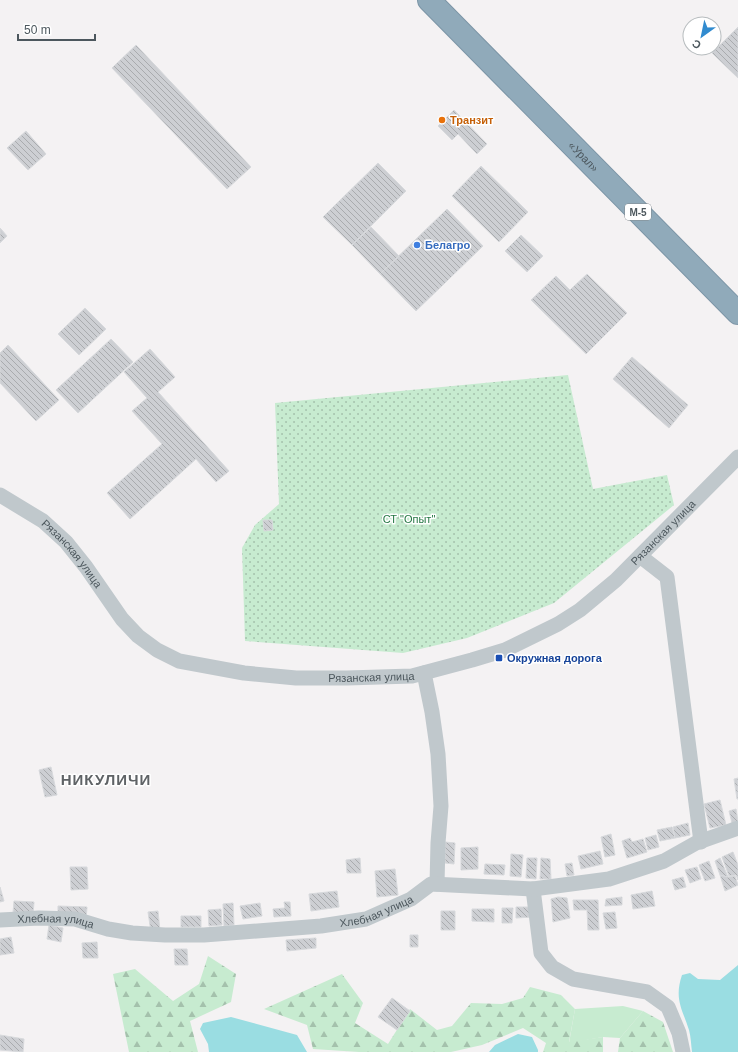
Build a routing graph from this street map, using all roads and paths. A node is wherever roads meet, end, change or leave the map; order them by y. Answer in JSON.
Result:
{"nodes":[{"id":1,"x":429,"y":0,"type":"edge"},
{"id":2,"x":738,"y":313,"type":"edge"},
{"id":3,"x":738,"y":457,"type":"edge"},
{"id":4,"x":0,"y":495,"type":"edge"},
{"id":5,"x":640,"y":556,"type":"junction"},
{"id":6,"x":424,"y":673,"type":"junction"},
{"id":7,"x":738,"y":828,"type":"edge"},
{"id":8,"x":701,"y":842,"type":"junction"},
{"id":9,"x":437,"y":884,"type":"junction"},
{"id":10,"x":532,"y":890,"type":"junction"},
{"id":11,"x":0,"y":920,"type":"edge"},
{"id":12,"x":683,"y":1052,"type":"edge"}],
"edges":[{"from":1,"to":2,"type":"highway","name":"«Урал»","number":"М-5"},
{"from":3,"to":5,"type":"street","name":"Рязанская улица"},
{"from":4,"to":6,"type":"street","name":"Рязанская улица"},
{"from":5,"to":6,"type":"street","name":"Рязанская улица"},
{"from":5,"to":8,"type":"street"},
{"from":6,"to":9,"type":"street"},
{"from":7,"to":8,"type":"street","name":"Хлебная улица"},
{"from":8,"to":10,"type":"street","name":"Хлебная улица"},
{"from":9,"to":10,"type":"street","name":"Хлебная улица"},
{"from":9,"to":11,"type":"street","name":"Хлебная улица"},
{"from":10,"to":12,"type":"street"}]}
